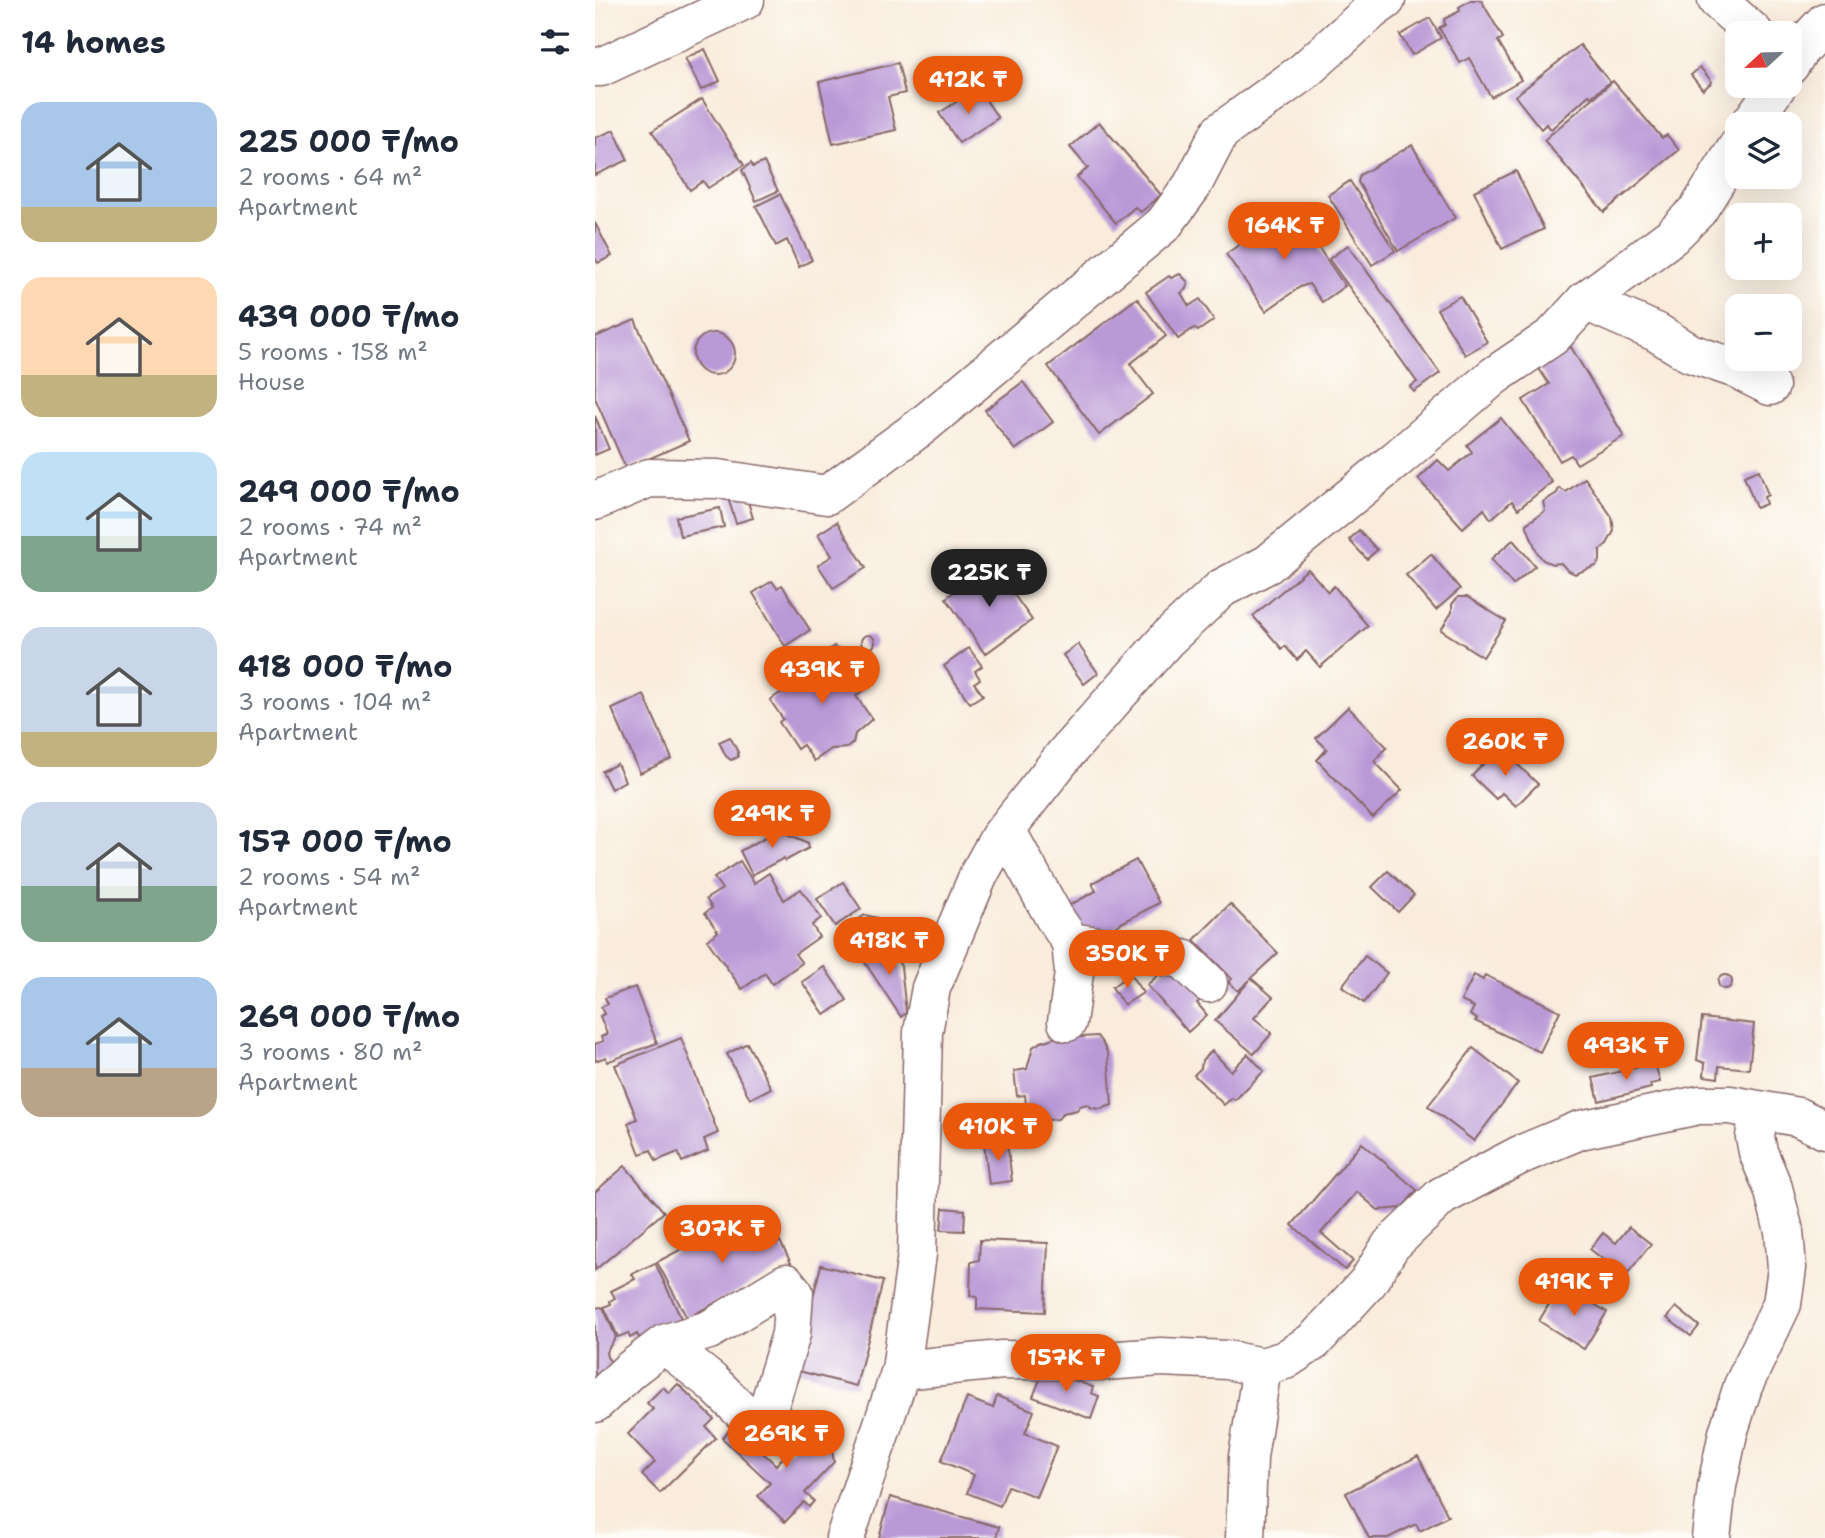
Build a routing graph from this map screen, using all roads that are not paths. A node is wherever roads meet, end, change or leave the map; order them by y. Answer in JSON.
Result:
{"nodes":[{"id":1,"x":745,"y":0,"type":"edge"},
{"id":2,"x":1386,"y":0,"type":"edge"},
{"id":3,"x":1717,"y":0,"type":"edge"},
{"id":4,"x":1740,"y":21,"type":"edge"},
{"id":5,"x":1825,"y":22,"type":"edge"},
{"id":6,"x":1803,"y":45,"type":"edge"},
{"id":7,"x":595,"y":68,"type":"edge"},
{"id":8,"x":1725,"y":168,"type":"edge"},
{"id":9,"x":1585,"y":302,"type":"junction"},
{"id":10,"x":1770,"y":386,"type":"dead end"},
{"id":11,"x":595,"y":501,"type":"edge"},
{"id":12,"x":1006,"y":830,"type":"junction"},
{"id":13,"x":1071,"y":942,"type":"junction"},
{"id":14,"x":1208,"y":983,"type":"dead end"},
{"id":15,"x":1067,"y":1022,"type":"dead end"},
{"id":16,"x":1759,"y":1111,"type":"junction"},
{"id":17,"x":1825,"y":1130,"type":"edge"},
{"id":18,"x":664,"y":1344,"type":"dead end"},
{"id":19,"x":1262,"y":1367,"type":"junction"},
{"id":20,"x":901,"y":1370,"type":"junction"},
{"id":21,"x":595,"y":1403,"type":"edge"},
{"id":22,"x":845,"y":1538,"type":"edge"},
{"id":23,"x":1245,"y":1538,"type":"edge"},
{"id":24,"x":1711,"y":1538,"type":"edge"}],
"edges":[{"from":1,"to":7,"type":"street"},
{"from":2,"to":11,"type":"street"},
{"from":3,"to":4,"type":"street"},
{"from":5,"to":6,"type":"street"},
{"from":8,"to":9,"type":"street"},
{"from":9,"to":10,"type":"street"},
{"from":9,"to":12,"type":"street"},
{"from":12,"to":13,"type":"street"},
{"from":12,"to":20,"type":"street"},
{"from":13,"to":14,"type":"street"},
{"from":13,"to":15,"type":"street"},
{"from":16,"to":17,"type":"street"},
{"from":16,"to":19,"type":"street"},
{"from":16,"to":24,"type":"street"},
{"from":18,"to":21,"type":"street"},
{"from":19,"to":20,"type":"street"},
{"from":19,"to":23,"type":"street"},
{"from":20,"to":22,"type":"street"}]}
